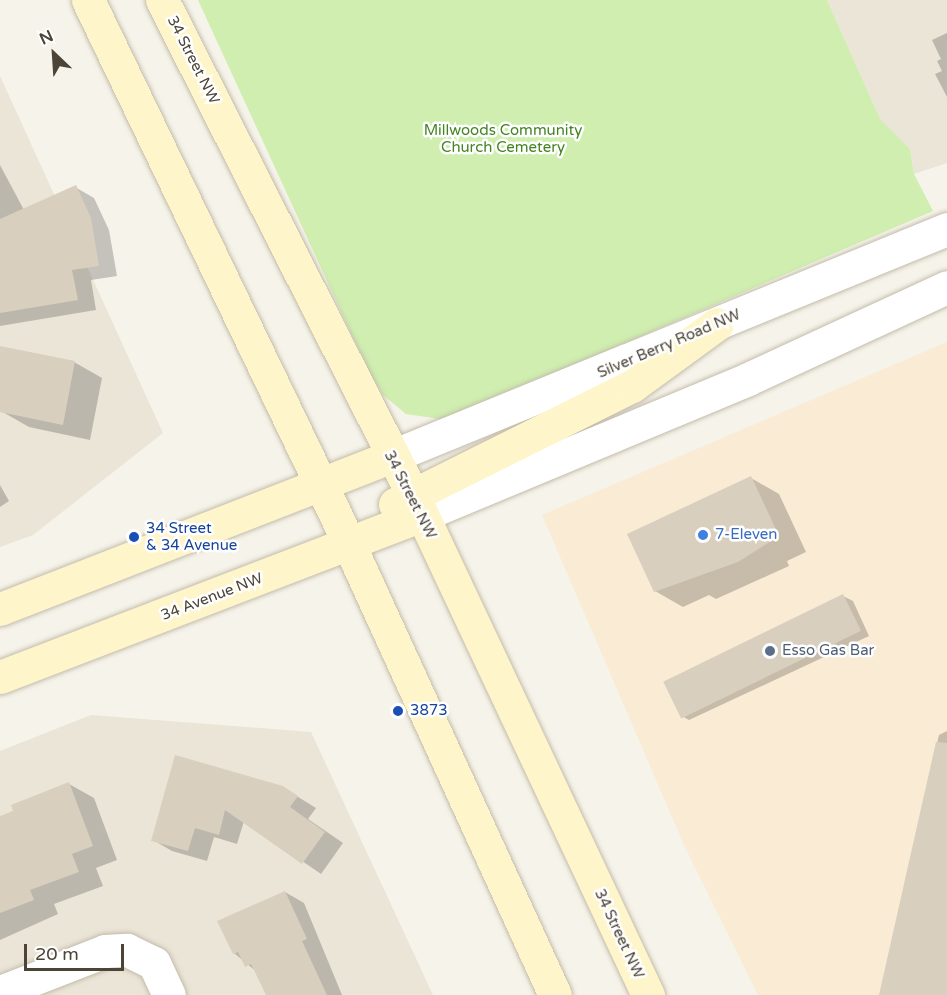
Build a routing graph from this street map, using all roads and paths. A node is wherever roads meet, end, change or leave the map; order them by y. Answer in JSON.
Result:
{"nodes":[{"id":1,"x":88,"y":0,"type":"edge"},
{"id":2,"x":162,"y":0,"type":"edge"},
{"id":3,"x":947,"y":229,"type":"edge"},
{"id":4,"x":947,"y":287,"type":"edge"},
{"id":5,"x":717,"y":324,"type":"junction"},
{"id":6,"x":390,"y":457,"type":"junction"},
{"id":7,"x":319,"y":485,"type":"junction"},
{"id":8,"x":417,"y":504,"type":"junction"},
{"id":9,"x":349,"y":545,"type":"junction"},
{"id":10,"x":0,"y":609,"type":"edge"},
{"id":11,"x":0,"y":677,"type":"edge"},
{"id":12,"x":0,"y":992,"type":"edge"},
{"id":13,"x":169,"y":995,"type":"edge"},
{"id":14,"x":555,"y":995,"type":"edge"},
{"id":15,"x":648,"y":995,"type":"edge"}],
"edges":[{"from":1,"to":7,"type":"main road"},
{"from":2,"to":6,"type":"main road","name":"34 Street NW"},
{"from":3,"to":5,"type":"street","name":"Silver Berry Road NW"},
{"from":4,"to":8,"type":"street"},
{"from":5,"to":6,"type":"street","name":"Silver Berry Road NW"},
{"from":5,"to":8,"type":"main road"},
{"from":6,"to":7,"type":"main road"},
{"from":6,"to":8,"type":"main road","name":"34 Street NW"},
{"from":7,"to":9,"type":"main road"},
{"from":7,"to":10,"type":"main road"},
{"from":8,"to":9,"type":"main road"},
{"from":8,"to":15,"type":"main road","name":"34 Street NW"},
{"from":9,"to":11,"type":"main road","name":"34 Avenue NW"},
{"from":9,"to":14,"type":"main road"},
{"from":12,"to":13,"type":"street"}]}
